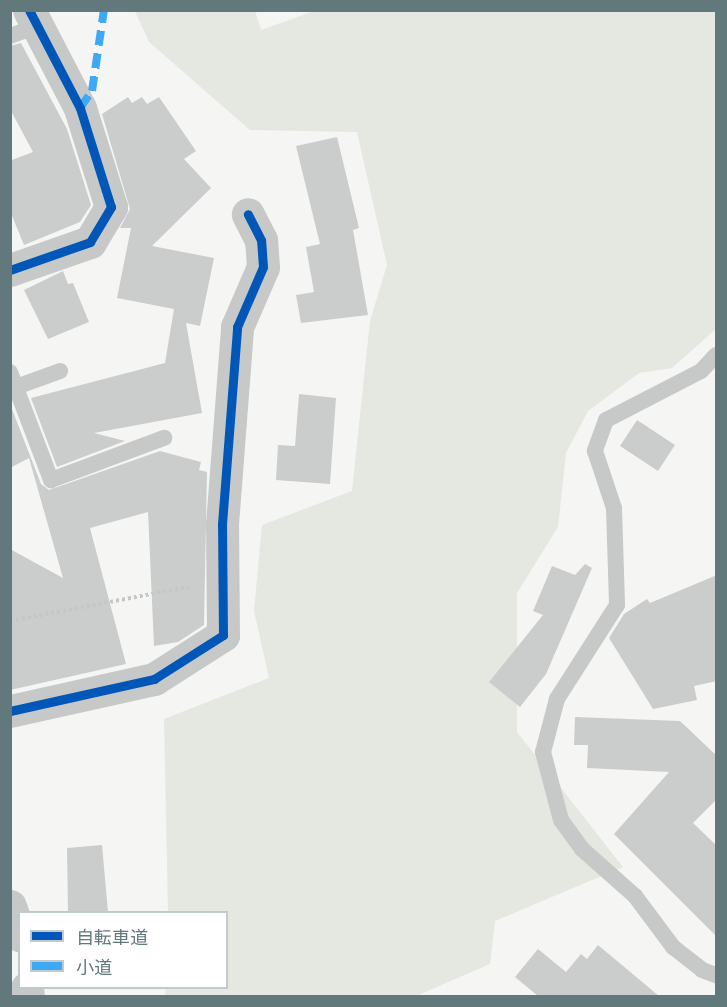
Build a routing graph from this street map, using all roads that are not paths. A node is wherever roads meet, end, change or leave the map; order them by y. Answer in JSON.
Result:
{"nodes":[{"id":1,"x":25,"y":24,"type":"edge"},
{"id":2,"x":248,"y":214,"type":"dead end"},
{"id":3,"x":10,"y":270,"type":"edge"},
{"id":4,"x":717,"y":356,"type":"edge"},
{"id":5,"x":60,"y":371,"type":"dead end"},
{"id":6,"x":14,"y":380,"type":"edge"},
{"id":7,"x":164,"y":438,"type":"dead end"},
{"id":8,"x":10,"y":711,"type":"edge"},
{"id":9,"x":10,"y":906,"type":"edge"},
{"id":10,"x":18,"y":929,"type":"edge"},
{"id":11,"x":717,"y":975,"type":"edge"}],
"edges":[{"from":1,"to":3,"type":"street"},
{"from":2,"to":8,"type":"street"},
{"from":4,"to":11,"type":"lane"},
{"from":5,"to":6,"type":"lane"},
{"from":6,"to":7,"type":"lane"},
{"from":9,"to":10,"type":"street"}]}
